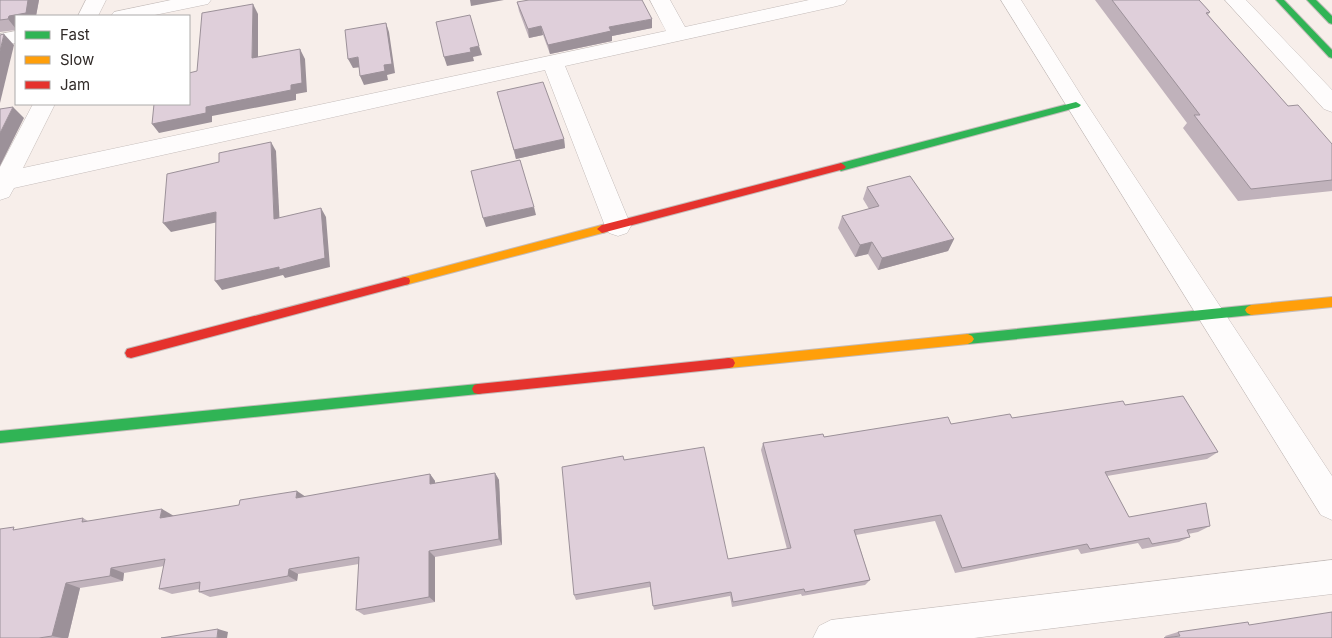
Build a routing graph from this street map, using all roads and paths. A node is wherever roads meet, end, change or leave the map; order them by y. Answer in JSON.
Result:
{"nodes":[{"id":1,"x":96,"y":0,"type":"edge"},
{"id":2,"x":201,"y":0,"type":"edge"},
{"id":3,"x":660,"y":0,"type":"edge"},
{"id":4,"x":837,"y":0,"type":"edge"},
{"id":5,"x":1011,"y":0,"type":"edge"},
{"id":6,"x":1236,"y":0,"type":"edge"},
{"id":7,"x":1280,"y":0,"type":"edge"},
{"id":8,"x":1311,"y":0,"type":"edge"},
{"id":9,"x":88,"y":15,"type":"edge"},
{"id":10,"x":125,"y":15,"type":"edge"},
{"id":11,"x":1332,"y":21,"type":"edge"},
{"id":12,"x":680,"y":35,"type":"junction"},
{"id":13,"x":15,"y":37,"type":"edge"},
{"id":14,"x":0,"y":40,"type":"edge"},
{"id":15,"x":1332,"y":55,"type":"edge"},
{"id":16,"x":553,"y":63,"type":"junction"},
{"id":17,"x":1332,"y":104,"type":"edge"},
{"id":18,"x":43,"y":105,"type":"edge"},
{"id":19,"x":1076,"y":105,"type":"junction"},
{"id":20,"x":2,"y":185,"type":"edge"},
{"id":21,"x":618,"y":226,"type":"junction"},
{"id":22,"x":1332,"y":302,"type":"edge"},
{"id":23,"x":1210,"y":314,"type":"junction"},
{"id":24,"x":131,"y":353,"type":"dead end"},
{"id":25,"x":0,"y":437,"type":"edge"},
{"id":26,"x":1332,"y":504,"type":"edge"},
{"id":27,"x":1332,"y":577,"type":"edge"},
{"id":28,"x":831,"y":638,"type":"edge"}],
"edges":[{"from":1,"to":9,"type":"street"},
{"from":2,"to":10,"type":"street"},
{"from":3,"to":12,"type":"street"},
{"from":4,"to":12,"type":"street"},
{"from":5,"to":19,"type":"street"},
{"from":6,"to":17,"type":"street"},
{"from":7,"to":15,"type":"main road"},
{"from":8,"to":11,"type":"main road"},
{"from":12,"to":16,"type":"street"},
{"from":13,"to":14,"type":"street"},
{"from":16,"to":20,"type":"street"},
{"from":16,"to":21,"type":"street"},
{"from":18,"to":20,"type":"street"},
{"from":19,"to":21,"type":"main road"},
{"from":19,"to":23,"type":"street"},
{"from":21,"to":24,"type":"main road"},
{"from":22,"to":23,"type":"main road"},
{"from":23,"to":25,"type":"main road"},
{"from":23,"to":26,"type":"street"},
{"from":27,"to":28,"type":"street"}]}
